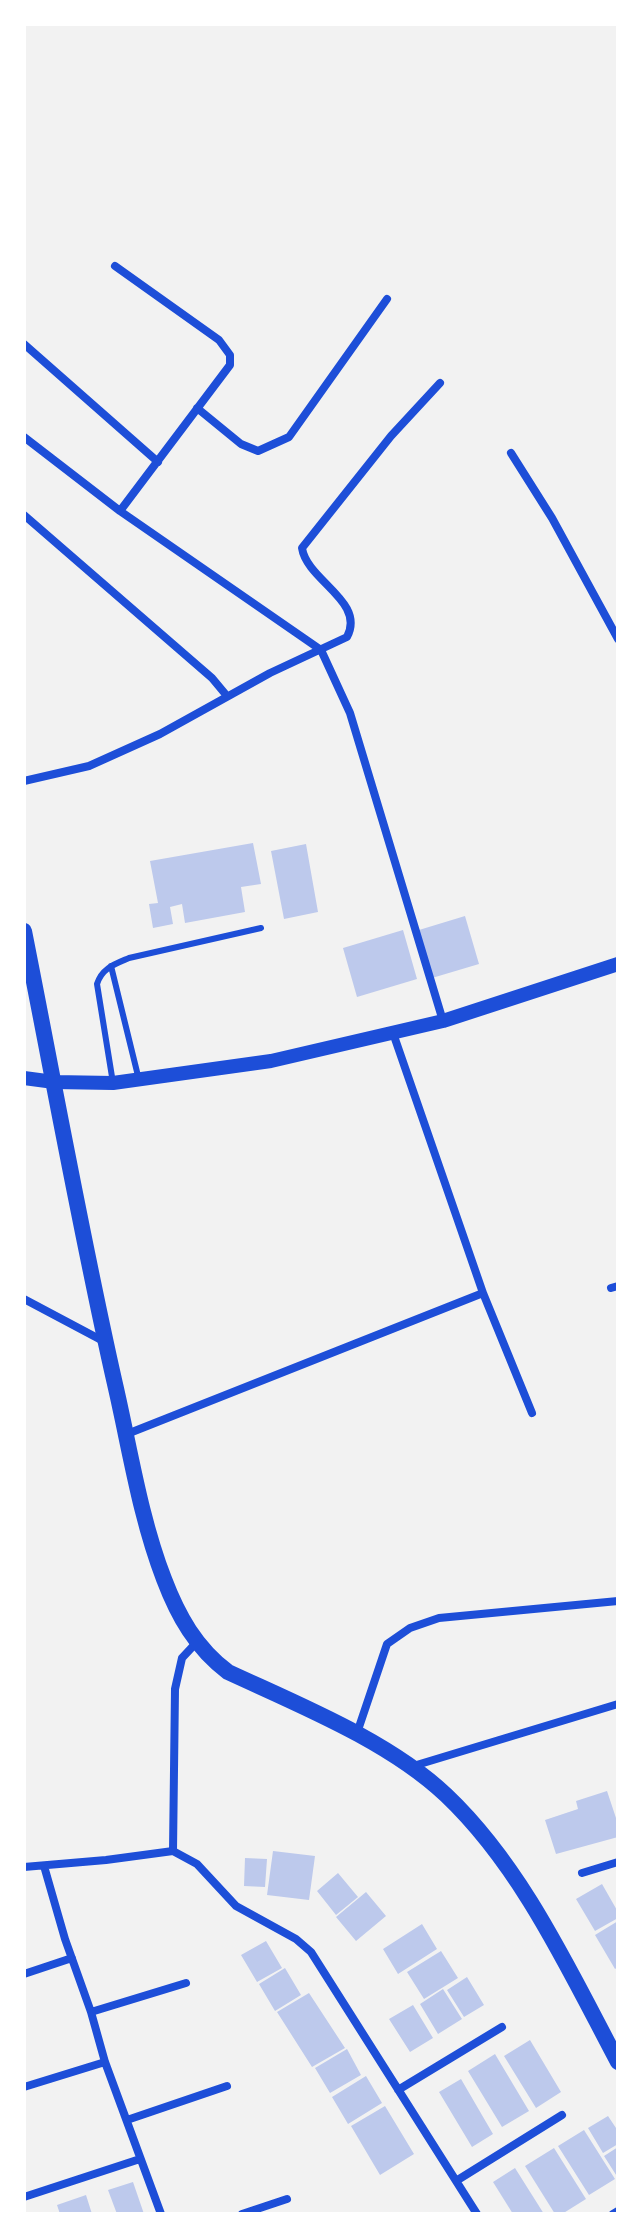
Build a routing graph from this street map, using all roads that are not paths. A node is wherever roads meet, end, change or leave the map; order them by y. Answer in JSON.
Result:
{"nodes":[{"id":1,"x":115,"y":266,"type":"dead end"},
{"id":2,"x":387,"y":299,"type":"dead end"},
{"id":3,"x":24,"y":344,"type":"edge"},
{"id":4,"x":440,"y":383,"type":"dead end"},
{"id":5,"x":197,"y":408,"type":"junction"},
{"id":6,"x":24,"y":437,"type":"edge"},
{"id":7,"x":511,"y":453,"type":"dead end"},
{"id":8,"x":158,"y":462,"type":"junction"},
{"id":9,"x":120,"y":511,"type":"junction"},
{"id":10,"x":24,"y":515,"type":"edge"},
{"id":11,"x":618,"y":639,"type":"edge"},
{"id":12,"x":321,"y":650,"type":"junction"},
{"id":13,"x":227,"y":696,"type":"junction"},
{"id":14,"x":24,"y":781,"type":"edge"},
{"id":15,"x":261,"y":928,"type":"dead end"},
{"id":16,"x":24,"y":931,"type":"edge"},
{"id":17,"x":618,"y":964,"type":"edge"},
{"id":18,"x":111,"y":966,"type":"junction"},
{"id":19,"x":443,"y":1021,"type":"junction"},
{"id":20,"x":393,"y":1033,"type":"junction"},
{"id":21,"x":24,"y":1078,"type":"edge"},
{"id":22,"x":139,"y":1080,"type":"junction"},
{"id":23,"x":54,"y":1082,"type":"junction"},
{"id":24,"x":113,"y":1083,"type":"junction"},
{"id":25,"x":483,"y":1293,"type":"junction"},
{"id":26,"x":24,"y":1299,"type":"edge"},
{"id":27,"x":106,"y":1343,"type":"junction"},
{"id":28,"x":532,"y":1413,"type":"dead end"},
{"id":29,"x":127,"y":1434,"type":"junction"},
{"id":30,"x":618,"y":1601,"type":"edge"},
{"id":31,"x":196,"y":1643,"type":"junction"},
{"id":32,"x":618,"y":1704,"type":"edge"},
{"id":33,"x":357,"y":1734,"type":"junction"},
{"id":34,"x":409,"y":1767,"type":"junction"},
{"id":35,"x":173,"y":1851,"type":"junction"},
{"id":36,"x":618,"y":1862,"type":"edge"},
{"id":37,"x":44,"y":1866,"type":"junction"},
{"id":38,"x":24,"y":1867,"type":"edge"},
{"id":39,"x":582,"y":1873,"type":"dead end"},
{"id":40,"x":72,"y":1958,"type":"junction"},
{"id":41,"x":24,"y":1974,"type":"edge"},
{"id":42,"x":186,"y":1983,"type":"dead end"},
{"id":43,"x":91,"y":2012,"type":"junction"},
{"id":44,"x":502,"y":2027,"type":"dead end"},
{"id":45,"x":105,"y":2062,"type":"junction"},
{"id":46,"x":618,"y":2062,"type":"edge"},
{"id":47,"x":227,"y":2086,"type":"dead end"},
{"id":48,"x":24,"y":2087,"type":"edge"},
{"id":49,"x":398,"y":2090,"type":"junction"},
{"id":50,"x":562,"y":2115,"type":"dead end"},
{"id":51,"x":127,"y":2120,"type":"junction"},
{"id":52,"x":140,"y":2159,"type":"junction"},
{"id":53,"x":456,"y":2181,"type":"junction"},
{"id":54,"x":24,"y":2197,"type":"edge"},
{"id":55,"x":287,"y":2199,"type":"dead end"},
{"id":56,"x":161,"y":2214,"type":"edge"},
{"id":57,"x":242,"y":2214,"type":"edge"},
{"id":58,"x":477,"y":2214,"type":"edge"}],
"edges":[{"from":1,"to":5,"type":"street"},
{"from":2,"to":5,"type":"street"},
{"from":3,"to":8,"type":"street"},
{"from":4,"to":12,"type":"street"},
{"from":5,"to":8,"type":"street"},
{"from":6,"to":9,"type":"street"},
{"from":7,"to":11,"type":"street"},
{"from":8,"to":9,"type":"street"},
{"from":9,"to":12,"type":"street"},
{"from":10,"to":13,"type":"street"},
{"from":12,"to":13,"type":"street"},
{"from":12,"to":19,"type":"street"},
{"from":13,"to":14,"type":"street"},
{"from":15,"to":18,"type":"lane"},
{"from":16,"to":23,"type":"main road"},
{"from":17,"to":19,"type":"street"},
{"from":18,"to":22,"type":"lane"},
{"from":18,"to":24,"type":"lane"},
{"from":19,"to":20,"type":"street"},
{"from":20,"to":22,"type":"street"},
{"from":20,"to":25,"type":"street"},
{"from":21,"to":23,"type":"street"},
{"from":22,"to":24,"type":"street"},
{"from":23,"to":24,"type":"street"},
{"from":23,"to":27,"type":"main road"},
{"from":25,"to":28,"type":"street"},
{"from":25,"to":29,"type":"street"},
{"from":26,"to":27,"type":"street"},
{"from":27,"to":29,"type":"main road"},
{"from":29,"to":31,"type":"main road"},
{"from":30,"to":33,"type":"street"},
{"from":31,"to":33,"type":"main road"},
{"from":31,"to":35,"type":"street"},
{"from":32,"to":34,"type":"street"},
{"from":33,"to":34,"type":"main road"},
{"from":34,"to":46,"type":"main road"},
{"from":35,"to":37,"type":"street"},
{"from":35,"to":49,"type":"street"},
{"from":36,"to":39,"type":"street"},
{"from":37,"to":38,"type":"street"},
{"from":37,"to":40,"type":"street"},
{"from":40,"to":41,"type":"street"},
{"from":40,"to":43,"type":"street"},
{"from":42,"to":43,"type":"street"},
{"from":43,"to":45,"type":"street"},
{"from":44,"to":49,"type":"street"},
{"from":45,"to":48,"type":"street"},
{"from":45,"to":51,"type":"street"},
{"from":47,"to":51,"type":"street"},
{"from":49,"to":53,"type":"street"},
{"from":50,"to":53,"type":"street"},
{"from":51,"to":52,"type":"street"},
{"from":52,"to":54,"type":"street"},
{"from":52,"to":56,"type":"street"},
{"from":53,"to":58,"type":"street"},
{"from":55,"to":57,"type":"street"}]}
